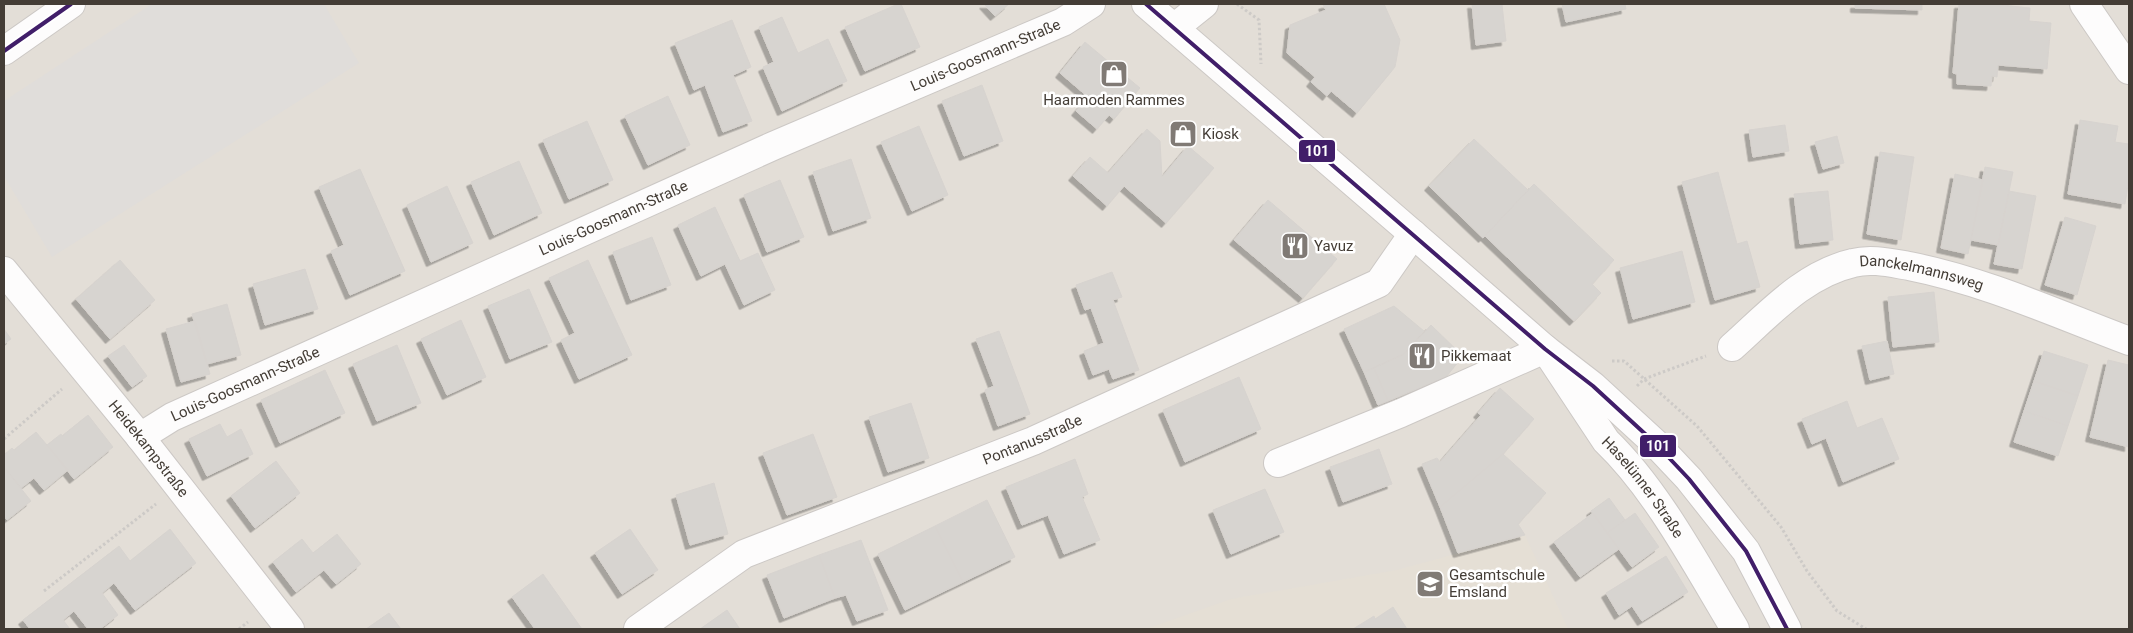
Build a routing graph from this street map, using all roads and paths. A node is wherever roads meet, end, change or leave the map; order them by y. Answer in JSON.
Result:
{"nodes":[{"id":1,"x":72,"y":4,"type":"edge"},
{"id":2,"x":1091,"y":4,"type":"edge"},
{"id":3,"x":1146,"y":4,"type":"edge"},
{"id":4,"x":1204,"y":4,"type":"edge"},
{"id":5,"x":1238,"y":4,"type":"edge"},
{"id":6,"x":2084,"y":4,"type":"edge"},
{"id":7,"x":1174,"y":28,"type":"junction"},
{"id":8,"x":4,"y":51,"type":"edge"},
{"id":9,"x":1261,"y":65,"type":"dead end"},
{"id":10,"x":2129,"y":70,"type":"edge"},
{"id":11,"x":1413,"y":234,"type":"junction"},
{"id":12,"x":4,"y":271,"type":"edge"},
{"id":13,"x":2129,"y":341,"type":"edge"},
{"id":14,"x":1732,"y":347,"type":"joint"},
{"id":15,"x":1544,"y":349,"type":"junction"},
{"id":16,"x":85,"y":370,"type":"junction"},
{"id":17,"x":1617,"y":408,"type":"junction"},
{"id":18,"x":140,"y":437,"type":"junction"},
{"id":19,"x":4,"y":439,"type":"edge"},
{"id":20,"x":1278,"y":462,"type":"dead end"},
{"id":21,"x":178,"y":486,"type":"junction"},
{"id":22,"x":44,"y":591,"type":"dead end"},
{"id":23,"x":290,"y":629,"type":"edge"},
{"id":24,"x":638,"y":629,"type":"edge"},
{"id":25,"x":1735,"y":629,"type":"edge"},
{"id":26,"x":1787,"y":629,"type":"edge"}],
"edges":[{"from":1,"to":8,"type":"street"},
{"from":2,"to":18,"type":"street","name":"Louis-Goosmann-Straße"},
{"from":3,"to":7,"type":"street","name":"Haselünner Straße"},
{"from":4,"to":7,"type":"street"},
{"from":5,"to":9,"type":"path"},
{"from":6,"to":10,"type":"street"},
{"from":7,"to":11,"type":"street","name":"Haselünner Straße"},
{"from":11,"to":15,"type":"street","name":"Haselünner Straße"},
{"from":11,"to":24,"type":"street","name":"Pontanusstraße"},
{"from":12,"to":16,"type":"street","name":"Heidekampstraße"},
{"from":13,"to":14,"type":"street","name":"Danckelmannsweg"},
{"from":14,"to":17,"type":"path"},
{"from":15,"to":17,"type":"street","name":"Haselünner Straße"},
{"from":15,"to":20,"type":"street"},
{"from":15,"to":25,"type":"street","name":"Haselünner Straße"},
{"from":16,"to":18,"type":"street","name":"Heidekampstraße"},
{"from":16,"to":19,"type":"path"},
{"from":17,"to":26,"type":"street","name":"Haselünner Straße"},
{"from":18,"to":21,"type":"street","name":"Heidekampstraße"},
{"from":21,"to":22,"type":"path"},
{"from":21,"to":23,"type":"street","name":"Heidekampstraße"}]}
